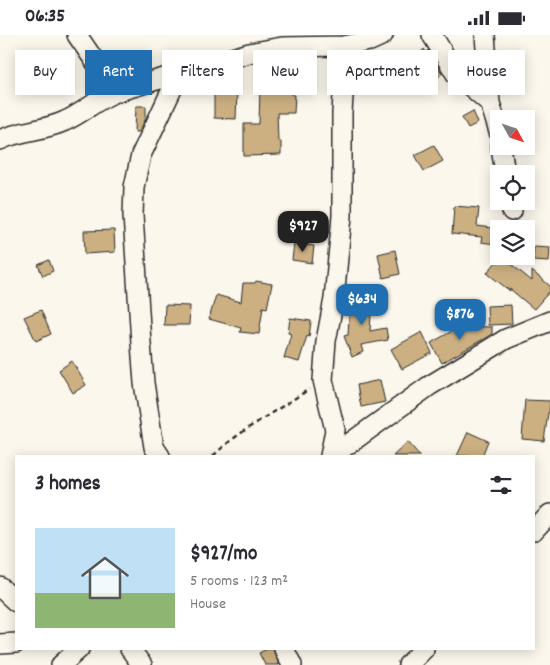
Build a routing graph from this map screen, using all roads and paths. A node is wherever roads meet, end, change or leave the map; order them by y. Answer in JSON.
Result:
{"nodes":[{"id":1,"x":77,"y":35,"type":"edge"},
{"id":2,"x":383,"y":35,"type":"edge"},
{"id":3,"x":432,"y":35,"type":"edge"},
{"id":4,"x":485,"y":35,"type":"edge"},
{"id":5,"x":288,"y":41,"type":"edge"},
{"id":6,"x":343,"y":46,"type":"junction"},
{"id":7,"x":87,"y":50,"type":"edge"},
{"id":8,"x":243,"y":55,"type":"edge"},
{"id":9,"x":108,"y":95,"type":"edge"},
{"id":10,"x":169,"y":95,"type":"edge"},
{"id":11,"x":490,"y":103,"type":"junction"},
{"id":12,"x":492,"y":110,"type":"edge"},
{"id":13,"x":0,"y":140,"type":"edge"},
{"id":14,"x":550,"y":321,"type":"edge"},
{"id":15,"x":323,"y":380,"type":"junction"},
{"id":16,"x":159,"y":455,"type":"edge"},
{"id":17,"x":215,"y":455,"type":"edge"},
{"id":18,"x":331,"y":455,"type":"edge"},
{"id":19,"x":332,"y":455,"type":"edge"},
{"id":20,"x":550,"y":514,"type":"edge"},
{"id":21,"x":535,"y":530,"type":"edge"},
{"id":22,"x":0,"y":587,"type":"edge"},
{"id":23,"x":15,"y":601,"type":"edge"},
{"id":24,"x":15,"y":643,"type":"edge"},
{"id":25,"x":0,"y":644,"type":"edge"},
{"id":26,"x":78,"y":650,"type":"edge"},
{"id":27,"x":131,"y":650,"type":"edge"},
{"id":28,"x":284,"y":650,"type":"edge"},
{"id":29,"x":423,"y":650,"type":"edge"},
{"id":30,"x":61,"y":665,"type":"edge"},
{"id":31,"x":142,"y":665,"type":"edge"},
{"id":32,"x":292,"y":665,"type":"edge"},
{"id":33,"x":408,"y":665,"type":"edge"}],
"edges":[{"from":1,"to":7,"type":"street"},
{"from":2,"to":6,"type":"street"},
{"from":3,"to":11,"type":"street"},
{"from":4,"to":11,"type":"street"},
{"from":5,"to":6,"type":"street"},
{"from":5,"to":8,"type":"street"},
{"from":6,"to":15,"type":"street"},
{"from":9,"to":13,"type":"street"},
{"from":10,"to":16,"type":"street"},
{"from":11,"to":12,"type":"street"},
{"from":14,"to":19,"type":"street"},
{"from":15,"to":17,"type":"path"},
{"from":15,"to":18,"type":"street"},
{"from":20,"to":21,"type":"street"},
{"from":22,"to":23,"type":"street"},
{"from":24,"to":25,"type":"street"},
{"from":26,"to":30,"type":"street"},
{"from":27,"to":31,"type":"street"},
{"from":28,"to":32,"type":"street"},
{"from":29,"to":33,"type":"street"}]}
